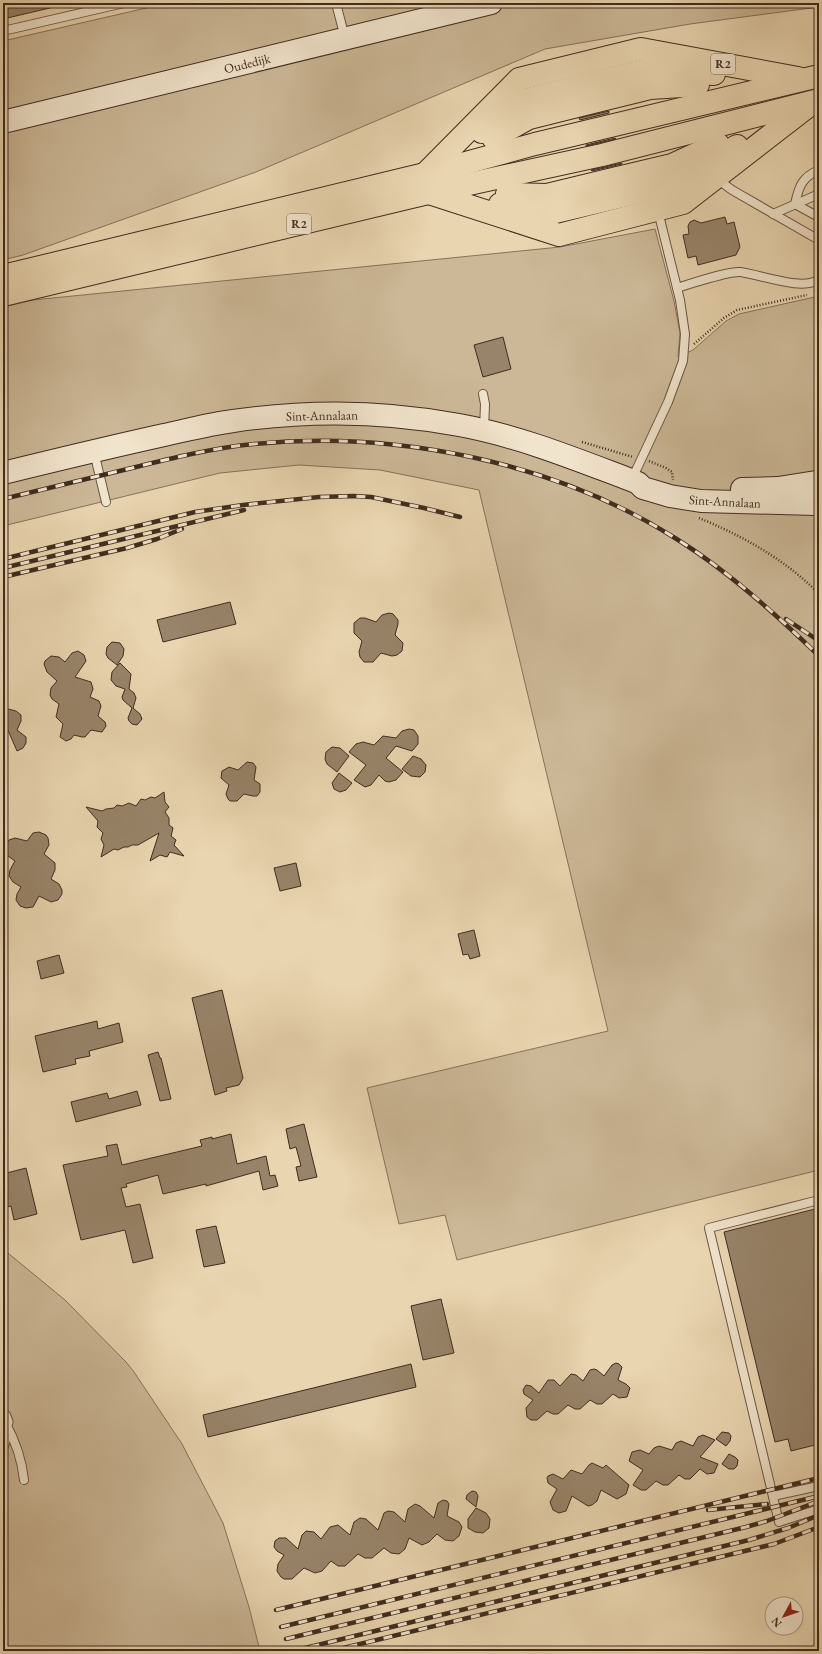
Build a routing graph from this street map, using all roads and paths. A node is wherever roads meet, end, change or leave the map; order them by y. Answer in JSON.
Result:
{"nodes":[{"id":1,"x":124,"y":3,"type":"edge"},
{"id":2,"x":336,"y":3,"type":"edge"},
{"id":3,"x":491,"y":3,"type":"edge"},
{"id":4,"x":3,"y":31,"type":"edge"},
{"id":5,"x":345,"y":39,"type":"junction"},
{"id":6,"x":812,"y":78,"type":"edge"},
{"id":7,"x":817,"y":100,"type":"edge"},
{"id":8,"x":3,"y":122,"type":"edge"},
{"id":9,"x":691,"y":155,"type":"junction"},
{"id":10,"x":819,"y":170,"type":"edge"},
{"id":11,"x":648,"y":175,"type":"junction"},
{"id":12,"x":427,"y":183,"type":"junction"},
{"id":13,"x":819,"y":194,"type":"edge"},
{"id":14,"x":794,"y":204,"type":"junction"},
{"id":15,"x":773,"y":214,"type":"junction"},
{"id":16,"x":819,"y":215,"type":"edge"},
{"id":17,"x":819,"y":240,"type":"edge"},
{"id":18,"x":3,"y":276,"type":"edge"},
{"id":19,"x":819,"y":279,"type":"edge"},
{"id":20,"x":677,"y":288,"type":"junction"},
{"id":21,"x":812,"y":294,"type":"dead end"},
{"id":22,"x":3,"y":296,"type":"edge"},
{"id":23,"x":683,"y":351,"type":"junction"},
{"id":24,"x":483,"y":394,"type":"dead end"},
{"id":25,"x":484,"y":431,"type":"junction"},
{"id":26,"x":93,"y":451,"type":"junction"},
{"id":27,"x":3,"y":473,"type":"edge"},
{"id":28,"x":818,"y":479,"type":"edge"},
{"id":29,"x":635,"y":481,"type":"junction"},
{"id":30,"x":106,"y":502,"type":"dead end"},
{"id":31,"x":817,"y":509,"type":"edge"},
{"id":32,"x":692,"y":516,"type":"dead end"},
{"id":33,"x":819,"y":594,"type":"edge"},
{"id":34,"x":819,"y":1200,"type":"edge"},
{"id":35,"x":4,"y":1420,"type":"edge"},
{"id":36,"x":3,"y":1448,"type":"edge"},
{"id":37,"x":24,"y":1480,"type":"dead end"},
{"id":38,"x":819,"y":1486,"type":"edge"},
{"id":39,"x":773,"y":1496,"type":"junction"},
{"id":40,"x":819,"y":1509,"type":"edge"}],
"edges":[{"from":1,"to":4,"type":"lane"},
{"from":2,"to":5,"type":"lane"},
{"from":3,"to":5,"type":"street","name":"Oudedijk"},
{"from":5,"to":8,"type":"street","name":"Oudedijk"},
{"from":6,"to":12,"type":"highway","number":"R2"},
{"from":6,"to":12,"type":"highway","number":"R2"},
{"from":6,"to":12,"type":"highway","number":"R2"},
{"from":7,"to":9,"type":"highway","number":"R2"},
{"from":7,"to":9,"type":"highway","number":"R2"},
{"from":7,"to":9,"type":"highway","number":"R2"},
{"from":9,"to":11,"type":"highway","number":"R2"},
{"from":9,"to":11,"type":"highway","number":"R2"},
{"from":9,"to":11,"type":"highway","number":"R2"},
{"from":9,"to":15,"type":"lane"},
{"from":10,"to":14,"type":"lane"},
{"from":11,"to":12,"type":"highway","number":"R2"},
{"from":11,"to":12,"type":"highway","number":"R2"},
{"from":11,"to":12,"type":"highway","number":"R2"},
{"from":11,"to":20,"type":"lane"},
{"from":12,"to":18,"type":"highway","number":"R2"},
{"from":12,"to":22,"type":"highway","number":"R2"},
{"from":13,"to":14,"type":"lane"},
{"from":14,"to":15,"type":"lane"},
{"from":14,"to":16,"type":"lane"},
{"from":15,"to":17,"type":"lane"},
{"from":19,"to":20,"type":"lane"},
{"from":20,"to":23,"type":"lane"},
{"from":21,"to":23,"type":"path"},
{"from":23,"to":29,"type":"lane"},
{"from":24,"to":25,"type":"lane"},
{"from":25,"to":26,"type":"street","name":"Sint-Annalaan"},
{"from":25,"to":29,"type":"street","name":"Sint-Annalaan"},
{"from":26,"to":27,"type":"street","name":"Sint-Annalaan"},
{"from":26,"to":30,"type":"lane"},
{"from":28,"to":29,"type":"street","name":"Sint-Annalaan"},
{"from":28,"to":31,"type":"street"},
{"from":29,"to":31,"type":"street","name":"Sint-Annalaan"},
{"from":32,"to":33,"type":"path"},
{"from":34,"to":39,"type":"lane"},
{"from":35,"to":36,"type":"lane"},
{"from":35,"to":37,"type":"lane"},
{"from":38,"to":39,"type":"lane"},
{"from":39,"to":40,"type":"lane"}]}
